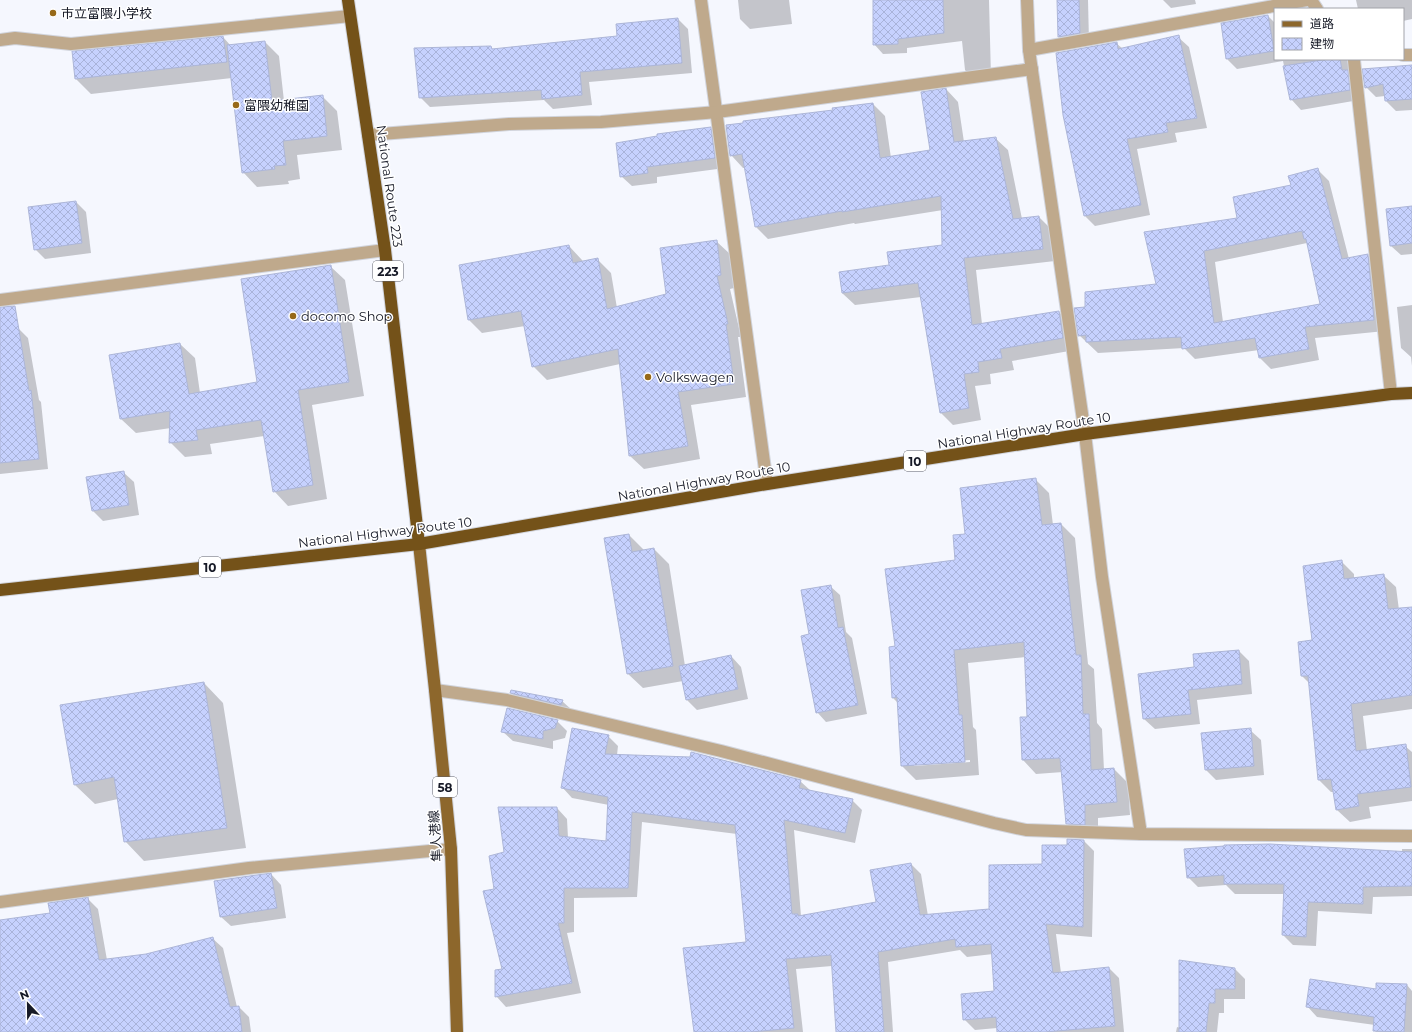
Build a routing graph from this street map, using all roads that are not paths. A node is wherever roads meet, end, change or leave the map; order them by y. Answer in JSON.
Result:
{"nodes":[{"id":1,"x":348,"y":0,"type":"edge"},
{"id":2,"x":701,"y":0,"type":"edge"},
{"id":3,"x":1027,"y":0,"type":"edge"},
{"id":4,"x":1307,"y":0,"type":"edge"},
{"id":5,"x":350,"y":16,"type":"junction"},
{"id":6,"x":0,"y":40,"type":"edge"},
{"id":7,"x":1030,"y":50,"type":"junction"},
{"id":8,"x":1357,"y":60,"type":"edge"},
{"id":9,"x":1032,"y":69,"type":"junction"},
{"id":10,"x":717,"y":112,"type":"junction"},
{"id":11,"x":368,"y":135,"type":"junction"},
{"id":12,"x":385,"y":250,"type":"junction"},
{"id":13,"x":0,"y":300,"type":"edge"},
{"id":14,"x":1412,"y":393,"type":"edge"},
{"id":15,"x":1391,"y":394,"type":"junction"},
{"id":16,"x":1085,"y":434,"type":"junction"},
{"id":17,"x":767,"y":484,"type":"junction"},
{"id":18,"x":419,"y":544,"type":"junction"},
{"id":19,"x":0,"y":590,"type":"edge"},
{"id":20,"x":436,"y":690,"type":"junction"},
{"id":21,"x":1141,"y":834,"type":"junction"},
{"id":22,"x":1412,"y":836,"type":"edge"},
{"id":23,"x":451,"y":849,"type":"junction"},
{"id":24,"x":0,"y":902,"type":"edge"},
{"id":25,"x":457,"y":1032,"type":"edge"}],
"edges":[{"from":1,"to":5,"type":"highway","name":"National Route 223","number":"223"},
{"from":2,"to":10,"type":"street"},
{"from":3,"to":7,"type":"street"},
{"from":4,"to":7,"type":"street"},
{"from":5,"to":6,"type":"street"},
{"from":5,"to":11,"type":"highway","name":"National Route 223","number":"223"},
{"from":7,"to":9,"type":"street"},
{"from":8,"to":15,"type":"street"},
{"from":9,"to":10,"type":"street"},
{"from":9,"to":16,"type":"street"},
{"from":10,"to":11,"type":"street"},
{"from":10,"to":17,"type":"street"},
{"from":11,"to":12,"type":"highway","name":"National Route 223","number":"223"},
{"from":12,"to":13,"type":"street"},
{"from":12,"to":18,"type":"highway","name":"National Route 223","number":"223"},
{"from":14,"to":15,"type":"highway","name":"National Highway Route 10","number":"10"},
{"from":15,"to":16,"type":"highway","name":"National Highway Route 10","number":"10"},
{"from":16,"to":17,"type":"highway","name":"National Highway Route 10","number":"10"},
{"from":16,"to":21,"type":"street"},
{"from":17,"to":18,"type":"highway","name":"National Highway Route 10","number":"10"},
{"from":18,"to":19,"type":"highway","name":"National Highway Route 10","number":"10"},
{"from":18,"to":20,"type":"main road","name":"隼人港線","number":"58"},
{"from":20,"to":21,"type":"street"},
{"from":20,"to":23,"type":"main road","name":"隼人港線","number":"58"},
{"from":21,"to":22,"type":"street"},
{"from":23,"to":24,"type":"street"},
{"from":23,"to":25,"type":"main road","name":"隼人港線","number":"58"}]}
